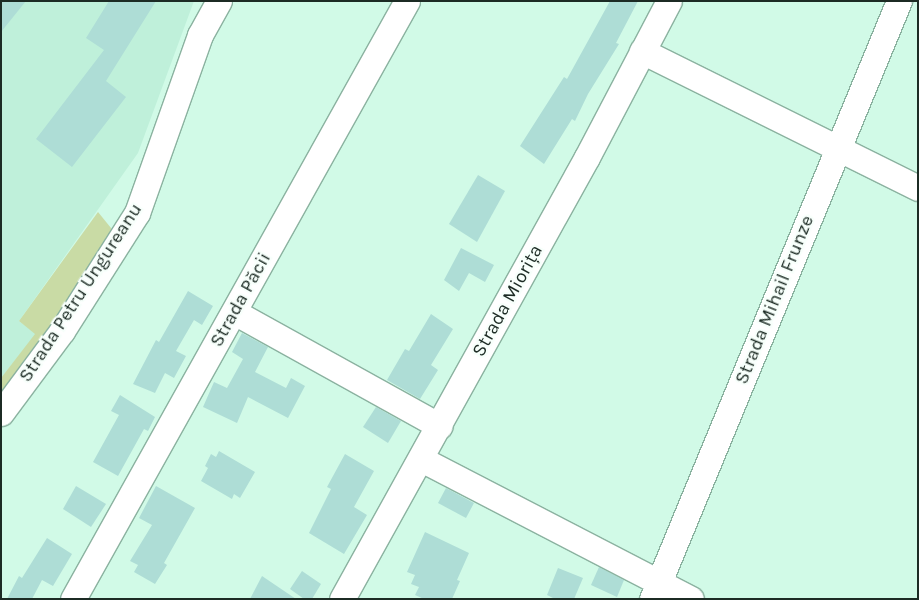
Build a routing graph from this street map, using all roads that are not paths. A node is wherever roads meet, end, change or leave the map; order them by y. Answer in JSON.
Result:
{"nodes":[{"id":1,"x":219,"y":1,"type":"edge"},
{"id":2,"x":407,"y":1,"type":"edge"},
{"id":3,"x":669,"y":1,"type":"edge"},
{"id":4,"x":899,"y":1,"type":"edge"},
{"id":5,"x":642,"y":51,"type":"junction"},
{"id":6,"x":836,"y":148,"type":"junction"},
{"id":7,"x":918,"y":188,"type":"edge"},
{"id":8,"x":234,"y":312,"type":"junction"},
{"id":9,"x":1,"y":414,"type":"edge"},
{"id":10,"x":440,"y":426,"type":"junction"},
{"id":11,"x":421,"y":459,"type":"junction"},
{"id":12,"x":655,"y":590,"type":"edge"},
{"id":13,"x":73,"y":599,"type":"edge"},
{"id":14,"x":342,"y":599,"type":"edge"},
{"id":15,"x":691,"y":599,"type":"edge"}],
"edges":[{"from":1,"to":9,"type":"street","name":"Strada Petru Ungureanu"},
{"from":2,"to":8,"type":"street","name":"Strada Păcii"},
{"from":3,"to":5,"type":"street","name":"Strada Miorița"},
{"from":4,"to":6,"type":"street","name":"Strada Mihail Frunze"},
{"from":5,"to":6,"type":"street"},
{"from":5,"to":10,"type":"street","name":"Strada Miorița"},
{"from":6,"to":7,"type":"street"},
{"from":6,"to":12,"type":"street","name":"Strada Mihail Frunze"},
{"from":8,"to":10,"type":"street"},
{"from":8,"to":13,"type":"street","name":"Strada Păcii"},
{"from":10,"to":11,"type":"street","name":"Strada Miorița"},
{"from":11,"to":12,"type":"street"},
{"from":11,"to":14,"type":"street","name":"Strada Miorița"},
{"from":12,"to":15,"type":"street"}]}
